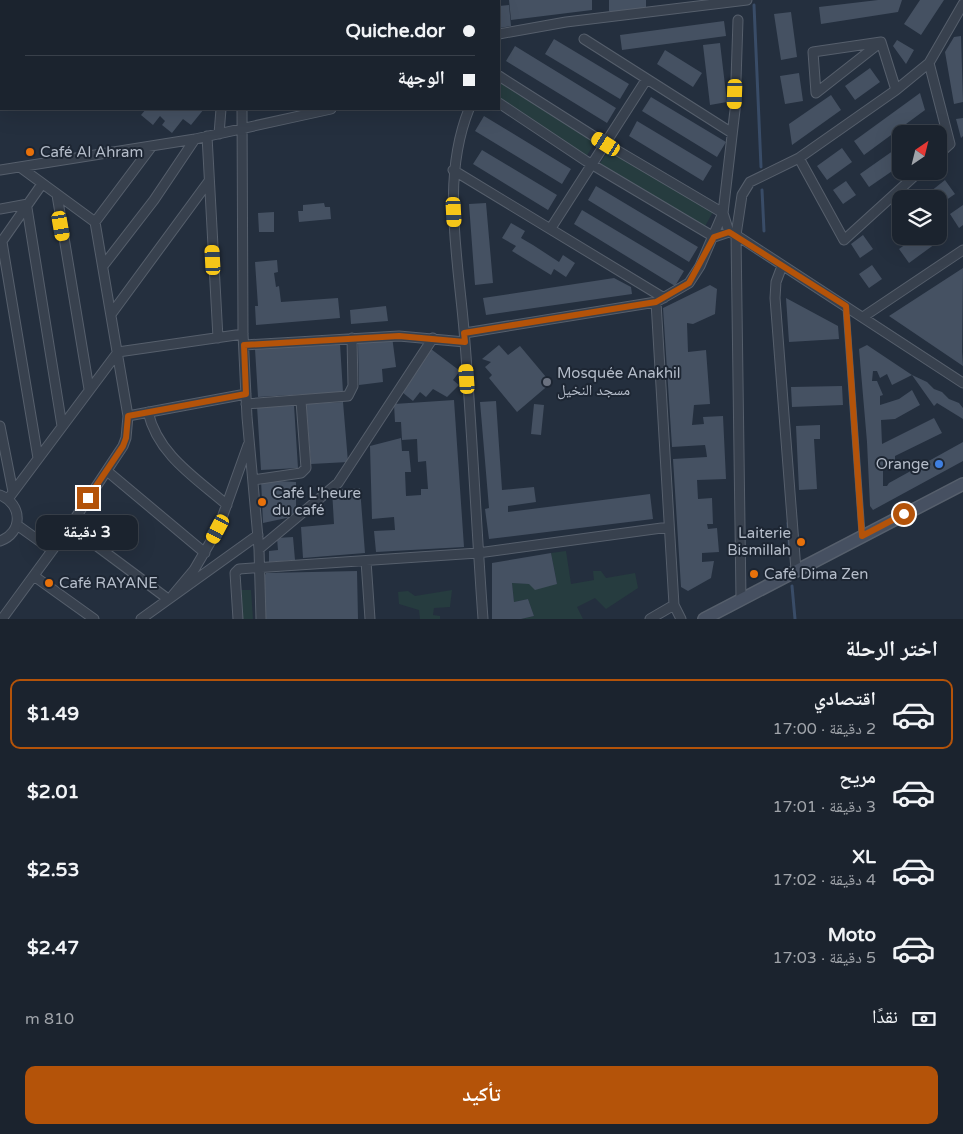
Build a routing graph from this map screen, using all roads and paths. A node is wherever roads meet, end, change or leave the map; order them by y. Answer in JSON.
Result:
{"nodes":[{"id":1,"x":746,"y":0,"type":"edge"},
{"id":2,"x":963,"y":4,"type":"edge"},
{"id":3,"x":738,"y":20,"type":"dead end"},
{"id":4,"x":500,"y":34,"type":"edge"},
{"id":5,"x":584,"y":39,"type":"dead end"},
{"id":6,"x":880,"y":42,"type":"junction"},
{"id":7,"x":929,"y":63,"type":"junction"},
{"id":8,"x":500,"y":77,"type":"edge"},
{"id":9,"x":646,"y":80,"type":"junction"},
{"id":10,"x":896,"y":90,"type":"junction"},
{"id":11,"x":500,"y":104,"type":"edge"},
{"id":12,"x":221,"y":110,"type":"edge"},
{"id":13,"x":242,"y":110,"type":"edge"},
{"id":14,"x":326,"y":110,"type":"edge"},
{"id":15,"x":470,"y":110,"type":"edge"},
{"id":16,"x":945,"y":125,"type":"edge"},
{"id":17,"x":241,"y":129,"type":"junction"},
{"id":18,"x":732,"y":133,"type":"junction"},
{"id":19,"x":219,"y":134,"type":"junction"},
{"id":20,"x":207,"y":136,"type":"junction"},
{"id":21,"x":195,"y":139,"type":"junction"},
{"id":22,"x":606,"y":144,"type":"junction"},
{"id":23,"x":152,"y":146,"type":"junction"},
{"id":24,"x":799,"y":158,"type":"junction"},
{"id":25,"x":593,"y":165,"type":"junction"},
{"id":26,"x":20,"y":167,"type":"junction"},
{"id":27,"x":0,"y":170,"type":"edge"},
{"id":28,"x":454,"y":170,"type":"junction"},
{"id":29,"x":910,"y":180,"type":"edge"},
{"id":30,"x":209,"y":181,"type":"junction"},
{"id":31,"x":42,"y":184,"type":"junction"},
{"id":32,"x":57,"y":195,"type":"junction"},
{"id":33,"x":28,"y":206,"type":"junction"},
{"id":34,"x":0,"y":209,"type":"edge"},
{"id":35,"x":723,"y":213,"type":"junction"},
{"id":36,"x":95,"y":222,"type":"junction"},
{"id":37,"x":552,"y":228,"type":"junction"},
{"id":38,"x":733,"y":234,"type":"junction"},
{"id":39,"x":714,"y":237,"type":"junction"},
{"id":40,"x":1,"y":243,"type":"edge"},
{"id":41,"x":963,"y":250,"type":"edge"},
{"id":42,"x":103,"y":266,"type":"junction"},
{"id":43,"x":782,"y":266,"type":"junction"},
{"id":44,"x":660,"y":300,"type":"junction"},
{"id":45,"x":846,"y":306,"type":"junction"},
{"id":46,"x":112,"y":313,"type":"junction"},
{"id":47,"x":863,"y":317,"type":"junction"},
{"id":48,"x":243,"y":334,"type":"junction"},
{"id":49,"x":465,"y":337,"type":"junction"},
{"id":50,"x":218,"y":338,"type":"junction"},
{"id":51,"x":352,"y":338,"type":"junction"},
{"id":52,"x":433,"y":338,"type":"junction"},
{"id":53,"x":244,"y":345,"type":"junction"},
{"id":54,"x":118,"y":352,"type":"junction"},
{"id":55,"x":963,"y":383,"type":"edge"},
{"id":56,"x":89,"y":389,"type":"junction"},
{"id":57,"x":246,"y":394,"type":"junction"},
{"id":58,"x":301,"y":401,"type":"junction"},
{"id":59,"x":246,"y":404,"type":"junction"},
{"id":60,"x":148,"y":412,"type":"junction"},
{"id":61,"x":128,"y":416,"type":"junction"},
{"id":62,"x":0,"y":426,"type":"edge"},
{"id":63,"x":62,"y":426,"type":"junction"},
{"id":64,"x":249,"y":441,"type":"junction"},
{"id":65,"x":38,"y":458,"type":"junction"},
{"id":66,"x":107,"y":471,"type":"junction"},
{"id":67,"x":252,"y":480,"type":"junction"},
{"id":68,"x":963,"y":484,"type":"edge"},
{"id":69,"x":7,"y":496,"type":"edge"},
{"id":70,"x":227,"y":505,"type":"junction"},
{"id":71,"x":17,"y":525,"type":"junction"},
{"id":72,"x":70,"y":526,"type":"junction"},
{"id":73,"x":669,"y":527,"type":"junction"},
{"id":74,"x":258,"y":535,"type":"junction"},
{"id":75,"x":862,"y":536,"type":"junction"},
{"id":76,"x":0,"y":541,"type":"edge"},
{"id":77,"x":259,"y":548,"type":"junction"},
{"id":78,"x":52,"y":550,"type":"junction"},
{"id":79,"x":205,"y":553,"type":"junction"},
{"id":80,"x":478,"y":553,"type":"junction"},
{"id":81,"x":366,"y":561,"type":"junction"},
{"id":82,"x":260,"y":568,"type":"junction"},
{"id":83,"x":796,"y":570,"type":"junction"},
{"id":84,"x":34,"y":576,"type":"junction"},
{"id":85,"x":170,"y":597,"type":"junction"},
{"id":86,"x":741,"y":599,"type":"junction"},
{"id":87,"x":674,"y":605,"type":"junction"},
{"id":88,"x":2,"y":619,"type":"edge"},
{"id":89,"x":94,"y":619,"type":"edge"},
{"id":90,"x":141,"y":619,"type":"edge"},
{"id":91,"x":238,"y":619,"type":"edge"},
{"id":92,"x":261,"y":619,"type":"edge"},
{"id":93,"x":370,"y":619,"type":"edge"},
{"id":94,"x":483,"y":619,"type":"edge"},
{"id":95,"x":650,"y":619,"type":"edge"},
{"id":96,"x":681,"y":619,"type":"edge"},
{"id":97,"x":704,"y":619,"type":"edge"}],
"edges":[{"from":1,"to":4,"type":"street"},
{"from":2,"to":7,"type":"street"},
{"from":3,"to":18,"type":"street"},
{"from":5,"to":9,"type":"street"},
{"from":6,"to":6,"type":"street"},
{"from":6,"to":10,"type":"street"},
{"from":7,"to":10,"type":"street"},
{"from":7,"to":16,"type":"street"},
{"from":8,"to":22,"type":"street"},
{"from":9,"to":18,"type":"street"},
{"from":9,"to":22,"type":"street"},
{"from":10,"to":24,"type":"street"},
{"from":11,"to":25,"type":"street"},
{"from":12,"to":19,"type":"street"},
{"from":13,"to":17,"type":"street"},
{"from":14,"to":17,"type":"street"},
{"from":15,"to":28,"type":"street"},
{"from":17,"to":19,"type":"street"},
{"from":17,"to":48,"type":"street"},
{"from":18,"to":35,"type":"street"},
{"from":19,"to":20,"type":"street"},
{"from":20,"to":21,"type":"street"},
{"from":20,"to":30,"type":"street"},
{"from":21,"to":23,"type":"street"},
{"from":21,"to":42,"type":"street"},
{"from":22,"to":25,"type":"street"},
{"from":22,"to":35,"type":"street"},
{"from":23,"to":26,"type":"street"},
{"from":23,"to":36,"type":"street"},
{"from":24,"to":29,"type":"street"},
{"from":24,"to":38,"type":"street"},
{"from":25,"to":37,"type":"street"},
{"from":25,"to":39,"type":"street"},
{"from":26,"to":27,"type":"street"},
{"from":26,"to":31,"type":"street"},
{"from":28,"to":37,"type":"street"},
{"from":28,"to":49,"type":"street"},
{"from":30,"to":46,"type":"street"},
{"from":30,"to":50,"type":"street"},
{"from":31,"to":32,"type":"street"},
{"from":31,"to":33,"type":"street"},
{"from":32,"to":36,"type":"street"},
{"from":32,"to":56,"type":"street"},
{"from":33,"to":34,"type":"street"},
{"from":33,"to":40,"type":"street"},
{"from":33,"to":63,"type":"street"},
{"from":35,"to":38,"type":"street"},
{"from":35,"to":39,"type":"street"},
{"from":36,"to":42,"type":"street"},
{"from":37,"to":44,"type":"street"},
{"from":38,"to":39,"type":"street"},
{"from":38,"to":43,"type":"street"},
{"from":38,"to":86,"type":"street"},
{"from":39,"to":44,"type":"street"},
{"from":40,"to":65,"type":"street"},
{"from":41,"to":47,"type":"street"},
{"from":42,"to":46,"type":"street"},
{"from":43,"to":45,"type":"street"},
{"from":43,"to":83,"type":"street"},
{"from":44,"to":49,"type":"street"},
{"from":44,"to":73,"type":"street"},
{"from":45,"to":47,"type":"street"},
{"from":45,"to":75,"type":"lane"},
{"from":46,"to":54,"type":"street"},
{"from":47,"to":55,"type":"street"},
{"from":48,"to":50,"type":"street"},
{"from":48,"to":53,"type":"street"},
{"from":49,"to":52,"type":"street"},
{"from":49,"to":80,"type":"street"},
{"from":50,"to":54,"type":"street"},
{"from":51,"to":52,"type":"street"},
{"from":51,"to":53,"type":"street"},
{"from":51,"to":58,"type":"street"},
{"from":52,"to":77,"type":"street"},
{"from":53,"to":57,"type":"street"},
{"from":54,"to":56,"type":"street"},
{"from":54,"to":61,"type":"street"},
{"from":56,"to":63,"type":"street"},
{"from":57,"to":59,"type":"street"},
{"from":57,"to":60,"type":"street"},
{"from":58,"to":59,"type":"street"},
{"from":58,"to":67,"type":"street"},
{"from":59,"to":64,"type":"street"},
{"from":60,"to":61,"type":"street"},
{"from":60,"to":70,"type":"street"},
{"from":61,"to":66,"type":"street"},
{"from":62,"to":69,"type":"street"},
{"from":63,"to":65,"type":"street"},
{"from":64,"to":67,"type":"street"},
{"from":64,"to":70,"type":"street"},
{"from":65,"to":69,"type":"street"},
{"from":66,"to":72,"type":"street"},
{"from":66,"to":79,"type":"street"},
{"from":67,"to":74,"type":"street"},
{"from":68,"to":75,"type":"street"},
{"from":69,"to":71,"type":"street"},
{"from":70,"to":79,"type":"street"},
{"from":71,"to":76,"type":"street"},
{"from":71,"to":78,"type":"street"},
{"from":72,"to":78,"type":"street"},
{"from":72,"to":85,"type":"street"},
{"from":73,"to":80,"type":"street"},
{"from":73,"to":87,"type":"street"},
{"from":74,"to":77,"type":"street"},
{"from":74,"to":85,"type":"street"},
{"from":75,"to":83,"type":"street"},
{"from":77,"to":82,"type":"street"},
{"from":78,"to":84,"type":"street"},
{"from":79,"to":85,"type":"street"},
{"from":80,"to":81,"type":"street"},
{"from":80,"to":94,"type":"street"},
{"from":81,"to":82,"type":"street"},
{"from":81,"to":93,"type":"street"},
{"from":82,"to":91,"type":"street"},
{"from":82,"to":92,"type":"street"},
{"from":83,"to":86,"type":"street"},
{"from":84,"to":88,"type":"street"},
{"from":84,"to":89,"type":"street"},
{"from":85,"to":90,"type":"street"},
{"from":86,"to":97,"type":"street"},
{"from":87,"to":95,"type":"street"},
{"from":87,"to":96,"type":"street"}]}
